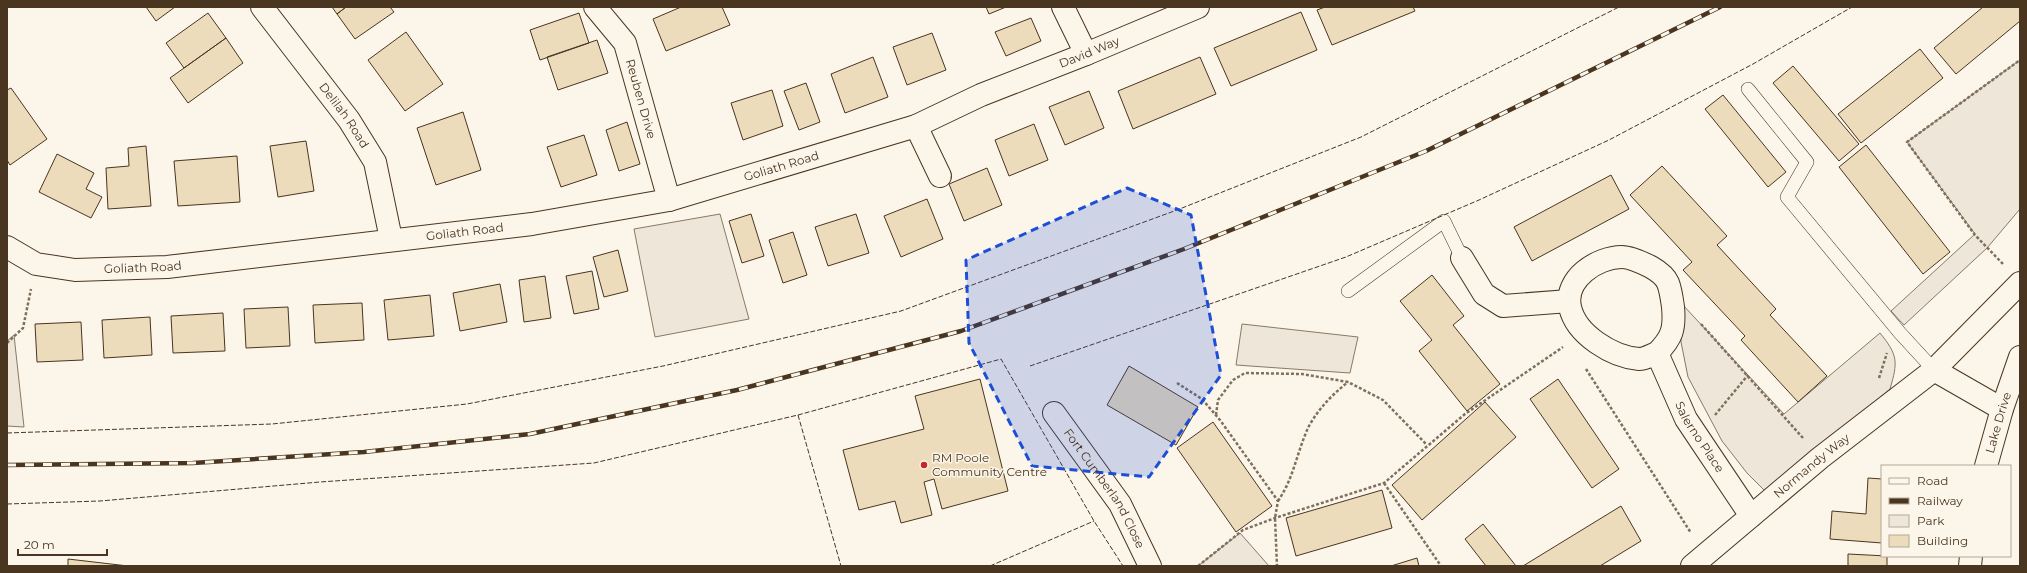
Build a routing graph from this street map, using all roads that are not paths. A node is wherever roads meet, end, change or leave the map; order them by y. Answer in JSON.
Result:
{"nodes":[{"id":1,"x":262,"y":7,"type":"edge"},
{"id":2,"x":595,"y":7,"type":"edge"},
{"id":3,"x":1063,"y":7,"type":"edge"},
{"id":4,"x":1198,"y":7,"type":"edge"},
{"id":5,"x":1086,"y":54,"type":"junction"},
{"id":6,"x":1748,"y":89,"type":"dead end"},
{"id":7,"x":981,"y":95,"type":"joint"},
{"id":8,"x":916,"y":126,"type":"junction"},
{"id":9,"x":940,"y":176,"type":"dead end"},
{"id":10,"x":669,"y":200,"type":"junction"},
{"id":11,"x":391,"y":240,"type":"junction"},
{"id":12,"x":7,"y":247,"type":"edge"},
{"id":13,"x":1462,"y":258,"type":"joint"},
{"id":14,"x":2020,"y":283,"type":"edge"},
{"id":15,"x":1348,"y":291,"type":"dead end"},
{"id":16,"x":1569,"y":301,"type":"junction"},
{"id":17,"x":1656,"y":353,"type":"junction"},
{"id":18,"x":2020,"y":357,"type":"edge"},
{"id":19,"x":1934,"y":370,"type":"junction"},
{"id":20,"x":2002,"y":409,"type":"junction"},
{"id":21,"x":1054,"y":413,"type":"dead end"},
{"id":22,"x":1986,"y":465,"type":"edge"},
{"id":23,"x":1751,"y":516,"type":"junction"},
{"id":24,"x":1699,"y":561,"type":"edge"},
{"id":25,"x":1150,"y":566,"type":"edge"}],
"edges":[{"from":1,"to":11,"type":"street","name":"Delilah Road"},
{"from":2,"to":10,"type":"street","name":"Reuben Drive"},
{"from":3,"to":5,"type":"street"},
{"from":4,"to":5,"type":"street","name":"David Way"},
{"from":5,"to":7,"type":"street","name":"David Way"},
{"from":6,"to":19,"type":"lane"},
{"from":7,"to":8,"type":"street","name":"Goliath Road"},
{"from":8,"to":9,"type":"street"},
{"from":8,"to":10,"type":"street","name":"Goliath Road"},
{"from":10,"to":11,"type":"street","name":"Goliath Road"},
{"from":11,"to":12,"type":"street","name":"Goliath Road"},
{"from":13,"to":15,"type":"lane"},
{"from":13,"to":16,"type":"street"},
{"from":14,"to":19,"type":"street","name":"Normandy Way"},
{"from":16,"to":17,"type":"street"},
{"from":16,"to":17,"type":"street"},
{"from":17,"to":23,"type":"street","name":"Salerno Place"},
{"from":18,"to":20,"type":"street","name":"Lake Drive"},
{"from":19,"to":20,"type":"street"},
{"from":19,"to":23,"type":"street","name":"Normandy Way"},
{"from":20,"to":22,"type":"street","name":"Lake Drive"},
{"from":21,"to":25,"type":"street","name":"Fort Cumberland Close"},
{"from":23,"to":24,"type":"street","name":"Normandy Way"}]}
